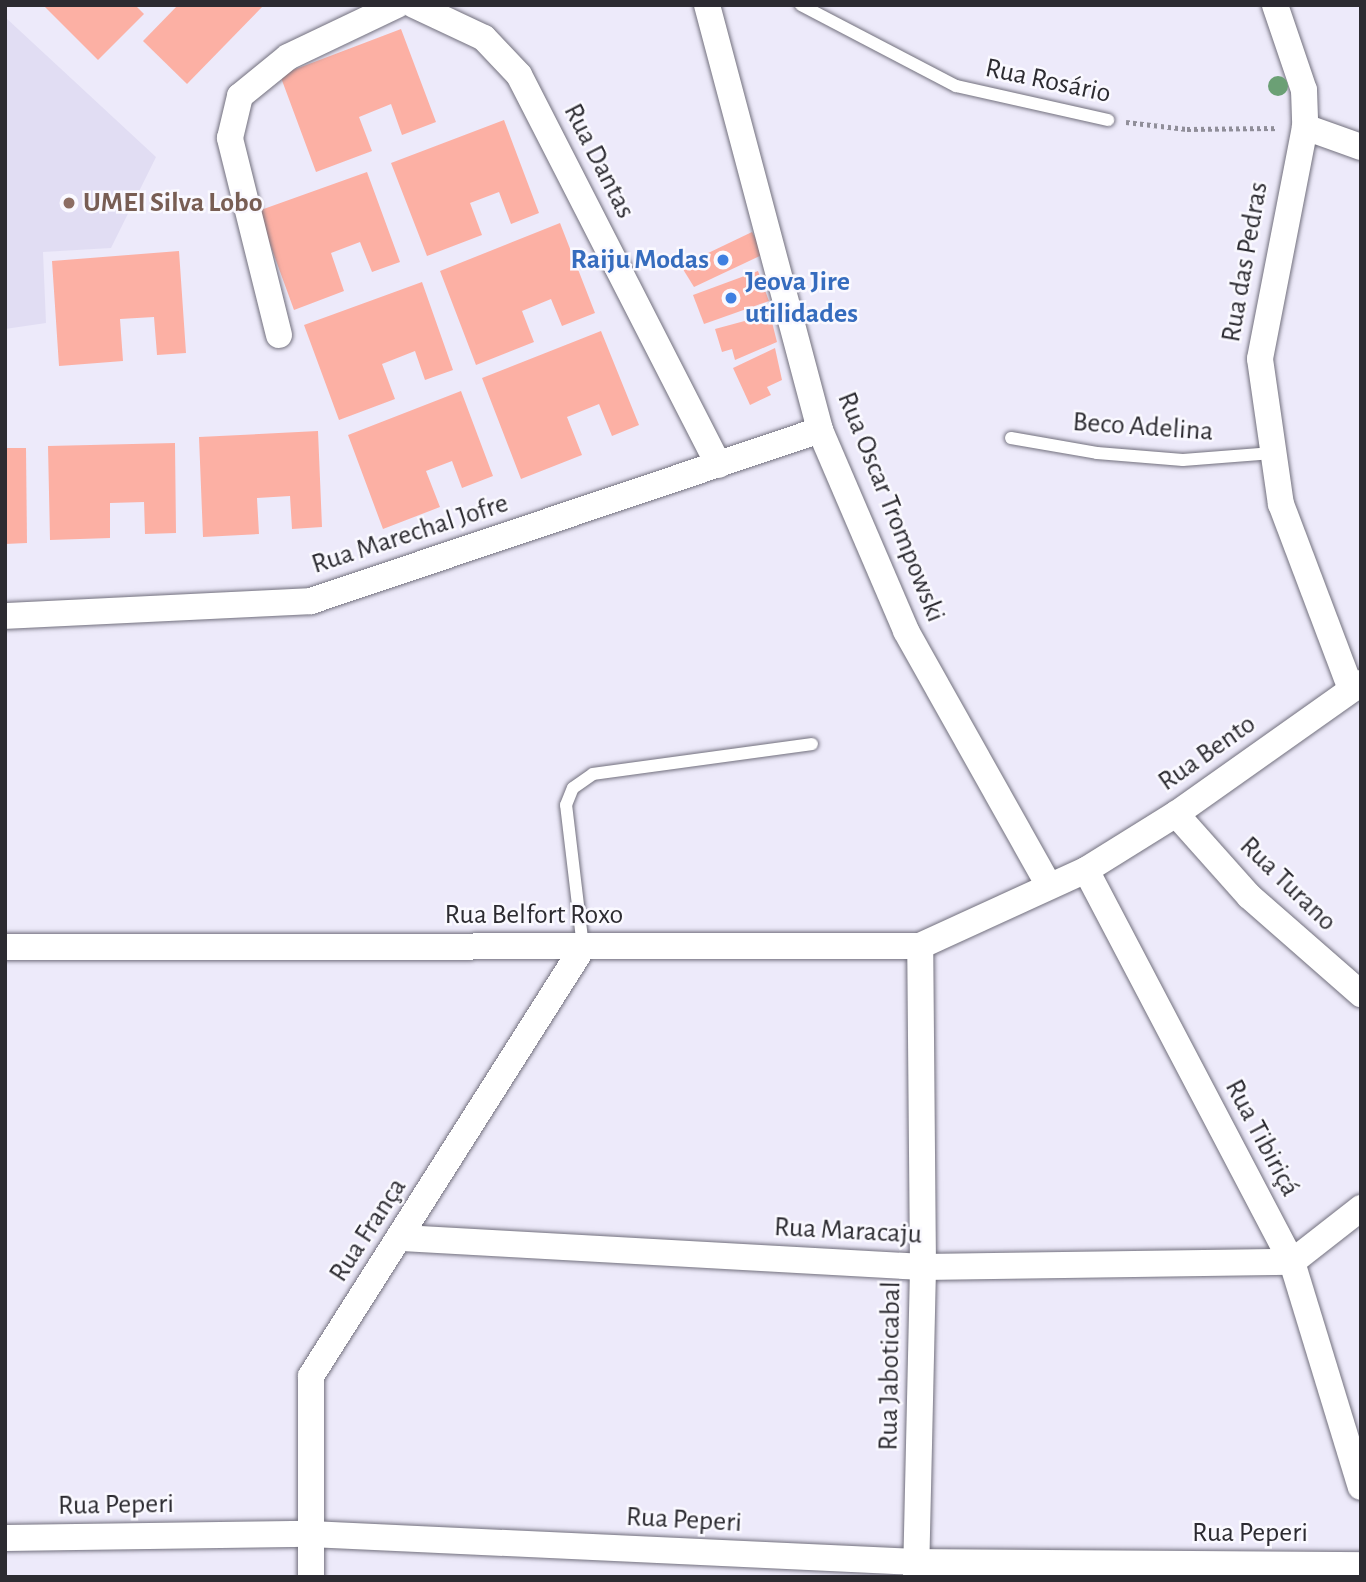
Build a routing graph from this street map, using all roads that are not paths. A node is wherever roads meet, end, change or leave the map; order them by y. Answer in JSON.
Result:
{"nodes":[{"id":1,"x":397,"y":5,"type":"edge"},
{"id":2,"x":414,"y":5,"type":"edge"},
{"id":3,"x":707,"y":5,"type":"edge"},
{"id":4,"x":801,"y":5,"type":"edge"},
{"id":5,"x":1275,"y":5,"type":"edge"},
{"id":6,"x":1108,"y":120,"type":"road end"},
{"id":7,"x":1305,"y":127,"type":"junction"},
{"id":8,"x":1361,"y":147,"type":"edge"},
{"id":9,"x":279,"y":335,"type":"dead end"},
{"id":10,"x":820,"y":430,"type":"junction"},
{"id":11,"x":1011,"y":438,"type":"dead end"},
{"id":12,"x":1273,"y":453,"type":"junction"},
{"id":13,"x":719,"y":465,"type":"junction"},
{"id":14,"x":5,"y":616,"type":"edge"},
{"id":15,"x":1356,"y":686,"type":"edge"},
{"id":16,"x":812,"y":744,"type":"dead end"},
{"id":17,"x":1175,"y":814,"type":"junction"},
{"id":18,"x":1086,"y":870,"type":"junction"},
{"id":19,"x":1048,"y":884,"type":"junction"},
{"id":20,"x":920,"y":946,"type":"junction"},
{"id":21,"x":5,"y":947,"type":"edge"},
{"id":22,"x":583,"y":947,"type":"junction"},
{"id":23,"x":1361,"y":994,"type":"edge"},
{"id":24,"x":1361,"y":1208,"type":"edge"},
{"id":25,"x":402,"y":1238,"type":"junction"},
{"id":26,"x":1292,"y":1262,"type":"junction"},
{"id":27,"x":923,"y":1267,"type":"junction"},
{"id":28,"x":1361,"y":1487,"type":"edge"},
{"id":29,"x":310,"y":1534,"type":"junction"},
{"id":30,"x":5,"y":1538,"type":"edge"},
{"id":31,"x":1361,"y":1565,"type":"edge"},
{"id":32,"x":916,"y":1570,"type":"edge"},
{"id":33,"x":311,"y":1577,"type":"edge"}],
"edges":[{"from":1,"to":9,"type":"street"},
{"from":2,"to":13,"type":"street","name":"Rua Dantas"},
{"from":3,"to":10,"type":"street","name":"Rua Oscar Trompowski"},
{"from":4,"to":6,"type":"lane","name":"Rua Rosário"},
{"from":5,"to":7,"type":"street","name":"Rua das Pedras"},
{"from":7,"to":8,"type":"street"},
{"from":7,"to":12,"type":"street","name":"Rua das Pedras"},
{"from":10,"to":13,"type":"street","name":"Rua Marechal Jofre"},
{"from":10,"to":19,"type":"street","name":"Rua Oscar Trompowski"},
{"from":11,"to":12,"type":"lane","name":"Beco Adelina"},
{"from":12,"to":15,"type":"street","name":"Rua das Pedras"},
{"from":13,"to":14,"type":"street","name":"Rua Marechal Jofre"},
{"from":15,"to":17,"type":"street","name":"Rua Bento"},
{"from":16,"to":22,"type":"lane"},
{"from":17,"to":18,"type":"street","name":"Rua Bento"},
{"from":17,"to":23,"type":"street","name":"Rua Turano"},
{"from":18,"to":19,"type":"street"},
{"from":18,"to":26,"type":"street","name":"Rua Tibiriçá"},
{"from":19,"to":20,"type":"street","name":"Rua Belfort Roxo"},
{"from":20,"to":22,"type":"street","name":"Rua Belfort Roxo"},
{"from":20,"to":27,"type":"street","name":"Rua Jaboticabal"},
{"from":21,"to":22,"type":"street","name":"Rua Belfort Roxo"},
{"from":22,"to":25,"type":"street","name":"Rua França"},
{"from":24,"to":26,"type":"street"},
{"from":25,"to":27,"type":"street","name":"Rua Maracaju"},
{"from":25,"to":29,"type":"street","name":"Rua França"},
{"from":26,"to":27,"type":"street","name":"Rua Maracaju"},
{"from":26,"to":28,"type":"street","name":"Rua Tibiriçá"},
{"from":27,"to":32,"type":"street","name":"Rua Jaboticabal"},
{"from":29,"to":30,"type":"street","name":"Rua Peperi"},
{"from":29,"to":32,"type":"street","name":"Rua Peperi"},
{"from":29,"to":33,"type":"street","name":"Rua França"},
{"from":31,"to":32,"type":"street","name":"Rua Peperi"}]}
